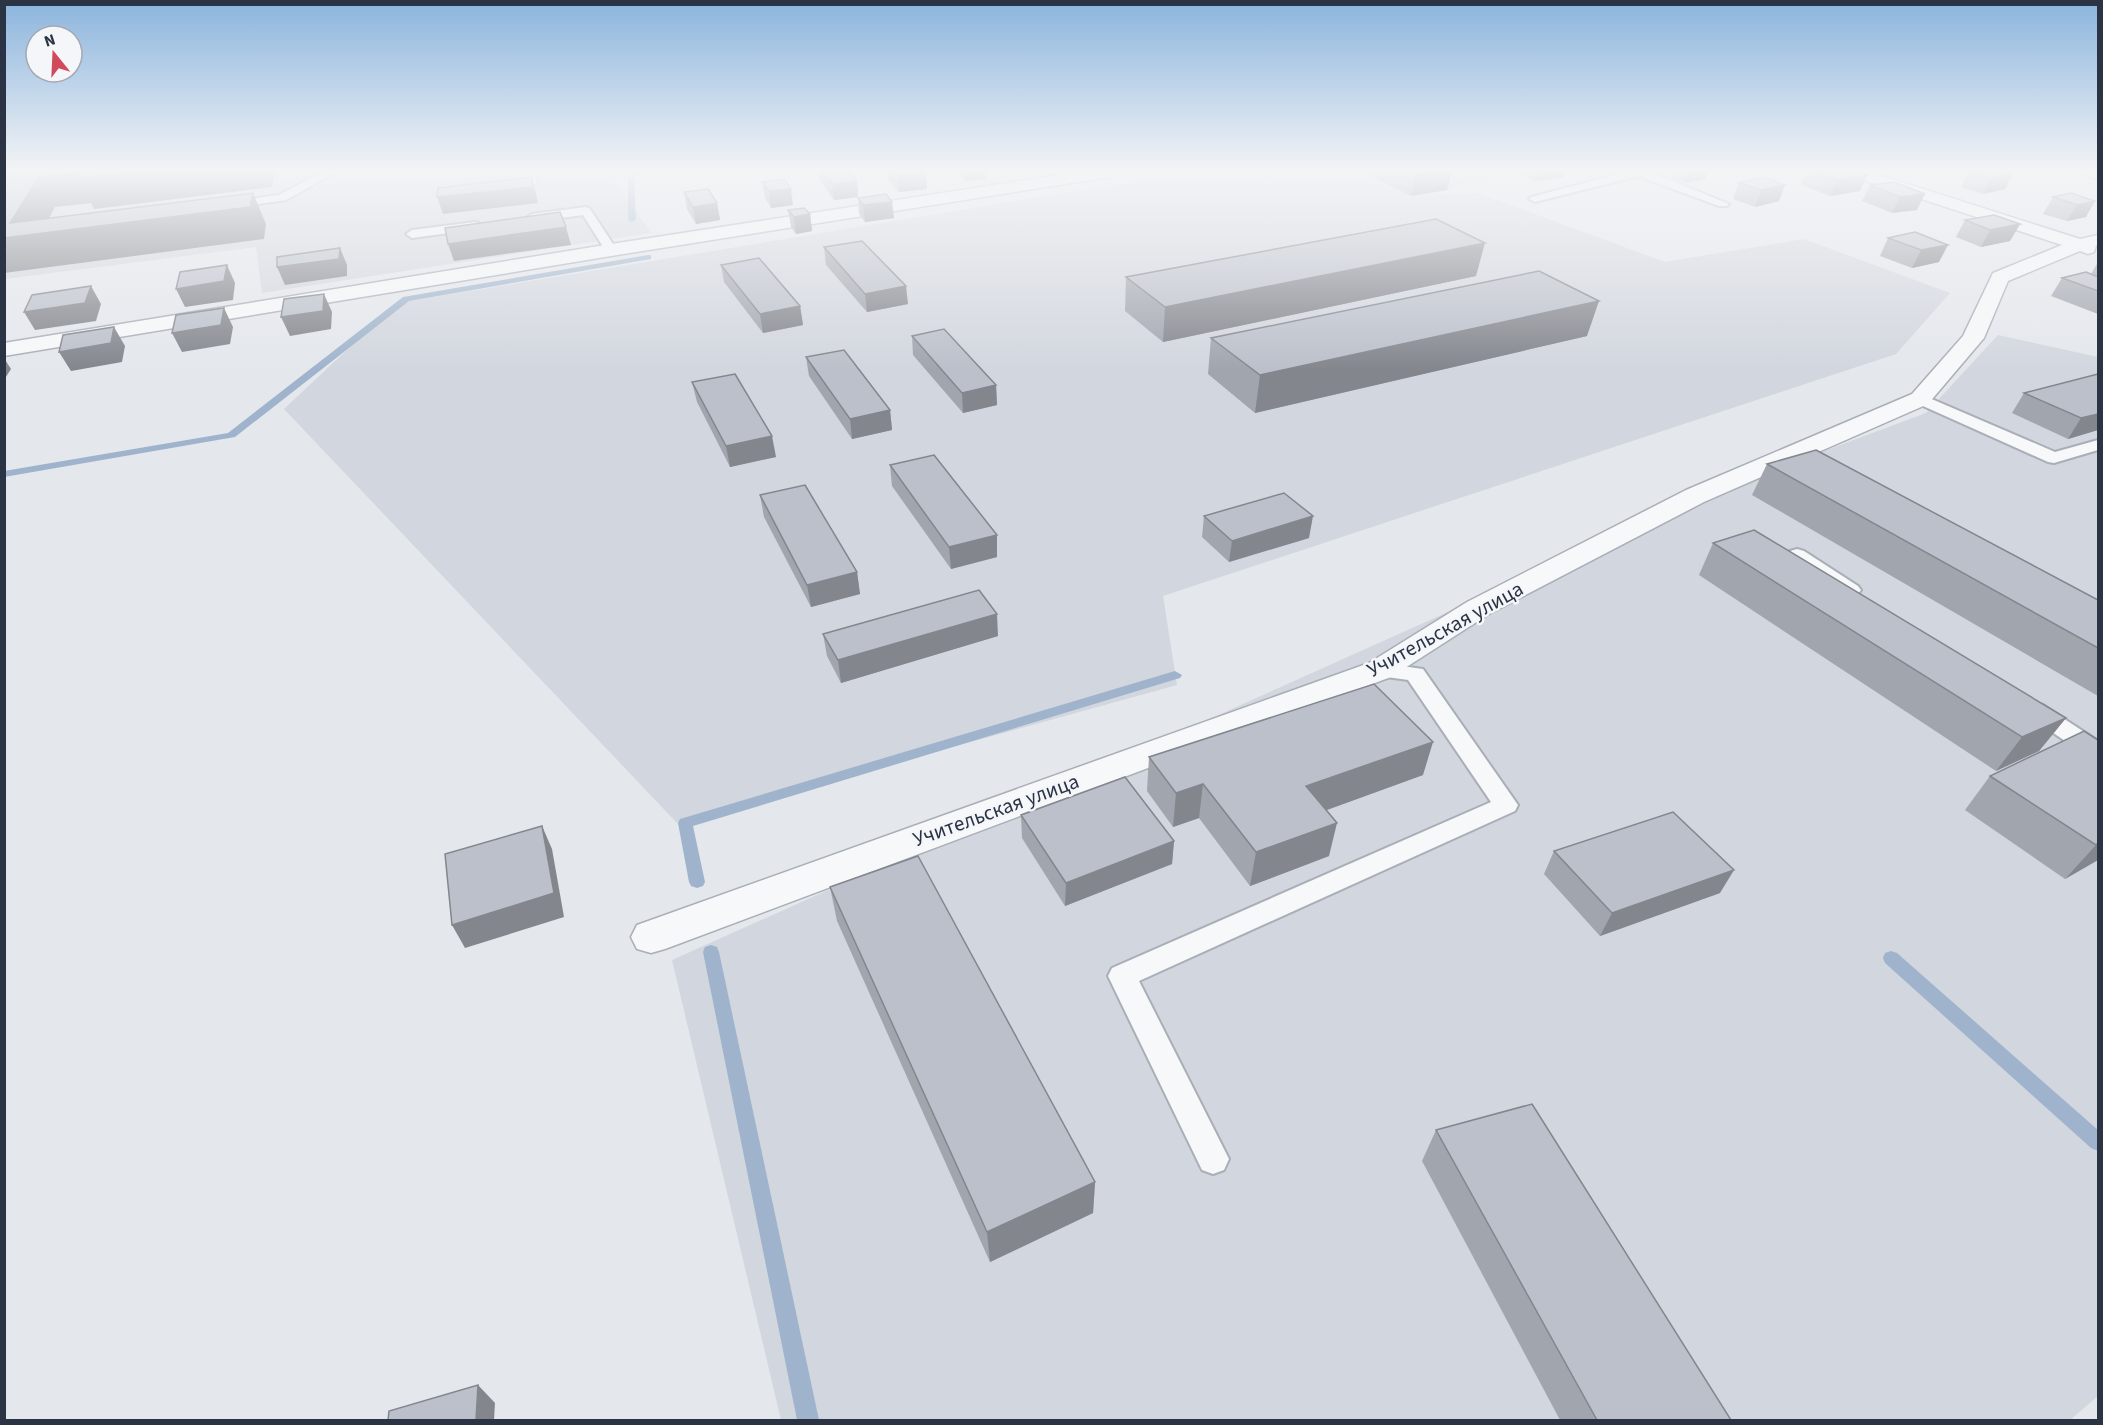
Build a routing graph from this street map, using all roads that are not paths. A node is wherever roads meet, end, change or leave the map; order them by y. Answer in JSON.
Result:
{"nodes":[{"id":1,"x":603,"y":238,"type":"edge"},
{"id":2,"x":691,"y":238,"type":"edge"},
{"id":3,"x":2068,"y":238,"type":"edge"},
{"id":4,"x":2092,"y":245,"type":"edge"},
{"id":5,"x":611,"y":250,"type":"junction"},
{"id":6,"x":4,"y":350,"type":"edge"},
{"id":7,"x":1920,"y":399,"type":"junction"},
{"id":8,"x":2098,"y":445,"type":"edge"},
{"id":9,"x":1797,"y":555,"type":"edge"},
{"id":10,"x":1868,"y":601,"type":"edge"},
{"id":11,"x":1380,"y":670,"type":"junction"},
{"id":12,"x":2018,"y":699,"type":"edge"},
{"id":13,"x":2098,"y":752,"type":"edge"},
{"id":14,"x":651,"y":937,"type":"dead end"},
{"id":15,"x":1213,"y":1159,"type":"dead end"}],
"edges":[{"from":1,"to":5,"type":"lane"},
{"from":2,"to":5,"type":"street"},
{"from":3,"to":4,"type":"street"},
{"from":4,"to":7,"type":"street","name":"Учительская улица"},
{"from":5,"to":6,"type":"street"},
{"from":7,"to":8,"type":"lane"},
{"from":7,"to":11,"type":"street","name":"Учительская улица"},
{"from":9,"to":10,"type":"lane"},
{"from":11,"to":14,"type":"street","name":"Учительская улица"},
{"from":11,"to":15,"type":"lane"},
{"from":12,"to":13,"type":"lane"}]}
